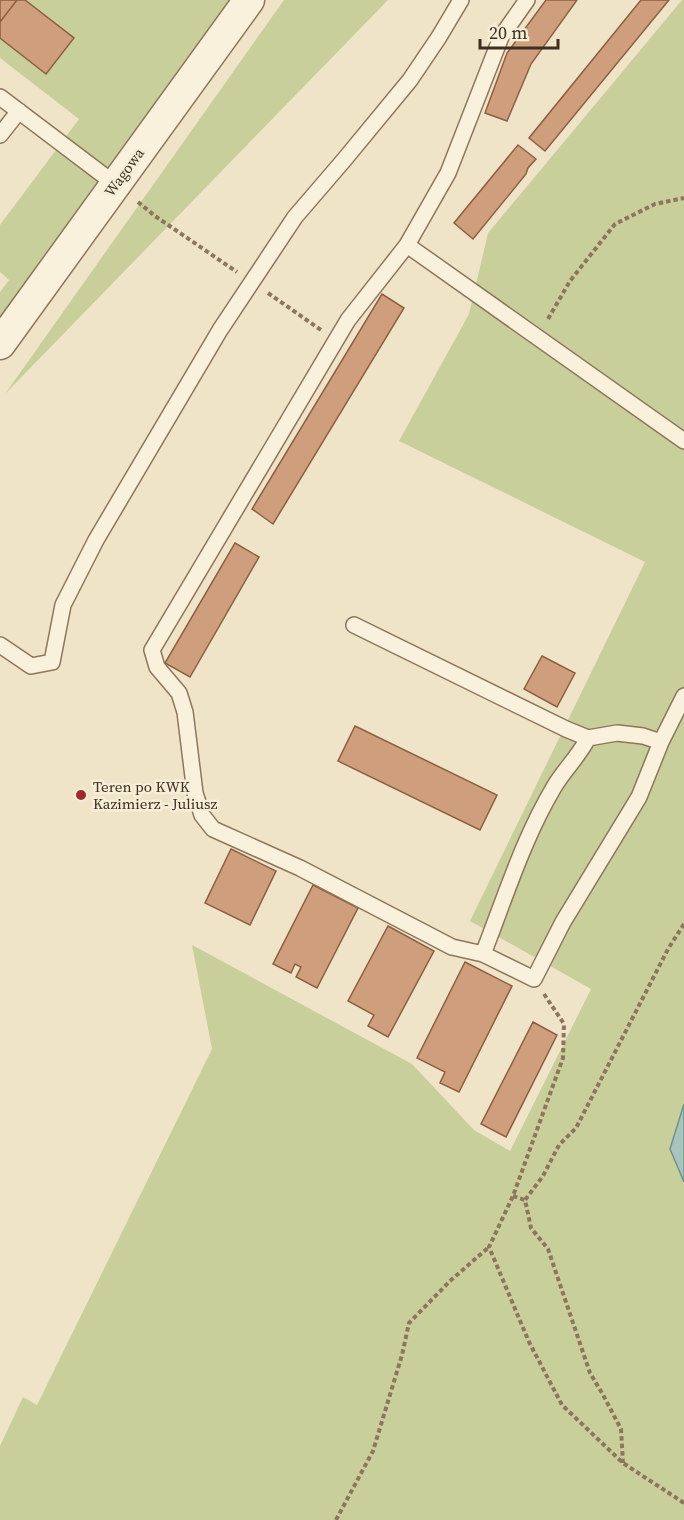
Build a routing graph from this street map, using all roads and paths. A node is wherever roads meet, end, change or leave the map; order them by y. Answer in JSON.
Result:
{"nodes":[{"id":1,"x":249,"y":0,"type":"edge"},
{"id":2,"x":461,"y":0,"type":"edge"},
{"id":3,"x":527,"y":0,"type":"edge"},
{"id":4,"x":0,"y":97,"type":"edge"},
{"id":5,"x":19,"y":111,"type":"junction"},
{"id":6,"x":0,"y":135,"type":"edge"},
{"id":7,"x":115,"y":184,"type":"junction"},
{"id":8,"x":684,"y":198,"type":"edge"},
{"id":9,"x":406,"y":245,"type":"junction"},
{"id":10,"x":252,"y":282,"type":"junction"},
{"id":11,"x":538,"y":338,"type":"junction"},
{"id":12,"x":336,"y":341,"type":"junction"},
{"id":13,"x":0,"y":344,"type":"edge"},
{"id":14,"x":684,"y":441,"type":"edge"},
{"id":15,"x":354,"y":625,"type":"dead end"},
{"id":16,"x":0,"y":645,"type":"edge"},
{"id":17,"x":684,"y":696,"type":"edge"},
{"id":18,"x":588,"y":738,"type":"junction"},
{"id":19,"x":661,"y":742,"type":"junction"},
{"id":20,"x":684,"y":924,"type":"edge"},
{"id":21,"x":483,"y":954,"type":"junction"},
{"id":22,"x":534,"y":979,"type":"junction"},
{"id":23,"x":513,"y":1196,"type":"junction"},
{"id":24,"x":525,"y":1200,"type":"junction"},
{"id":25,"x":489,"y":1247,"type":"junction"},
{"id":26,"x":623,"y":1463,"type":"junction"},
{"id":27,"x":684,"y":1503,"type":"edge"},
{"id":28,"x":336,"y":1520,"type":"edge"}],
"edges":[{"from":1,"to":7,"type":"street","name":"Wagowa"},
{"from":2,"to":10,"type":"lane"},
{"from":3,"to":9,"type":"lane"},
{"from":4,"to":5,"type":"lane"},
{"from":5,"to":6,"type":"lane"},
{"from":5,"to":7,"type":"lane"},
{"from":7,"to":10,"type":"path"},
{"from":7,"to":13,"type":"street","name":"Wagowa"},
{"from":8,"to":11,"type":"path"},
{"from":9,"to":11,"type":"lane"},
{"from":9,"to":12,"type":"lane"},
{"from":10,"to":12,"type":"path"},
{"from":10,"to":16,"type":"lane"},
{"from":11,"to":14,"type":"lane"},
{"from":12,"to":21,"type":"lane"},
{"from":15,"to":18,"type":"lane"},
{"from":17,"to":19,"type":"lane"},
{"from":18,"to":19,"type":"lane"},
{"from":18,"to":21,"type":"lane"},
{"from":19,"to":22,"type":"lane"},
{"from":20,"to":24,"type":"path"},
{"from":21,"to":22,"type":"lane"},
{"from":22,"to":23,"type":"path"},
{"from":23,"to":24,"type":"path"},
{"from":23,"to":25,"type":"path"},
{"from":24,"to":26,"type":"path"},
{"from":25,"to":26,"type":"path"},
{"from":25,"to":28,"type":"path"},
{"from":26,"to":27,"type":"path"}]}
